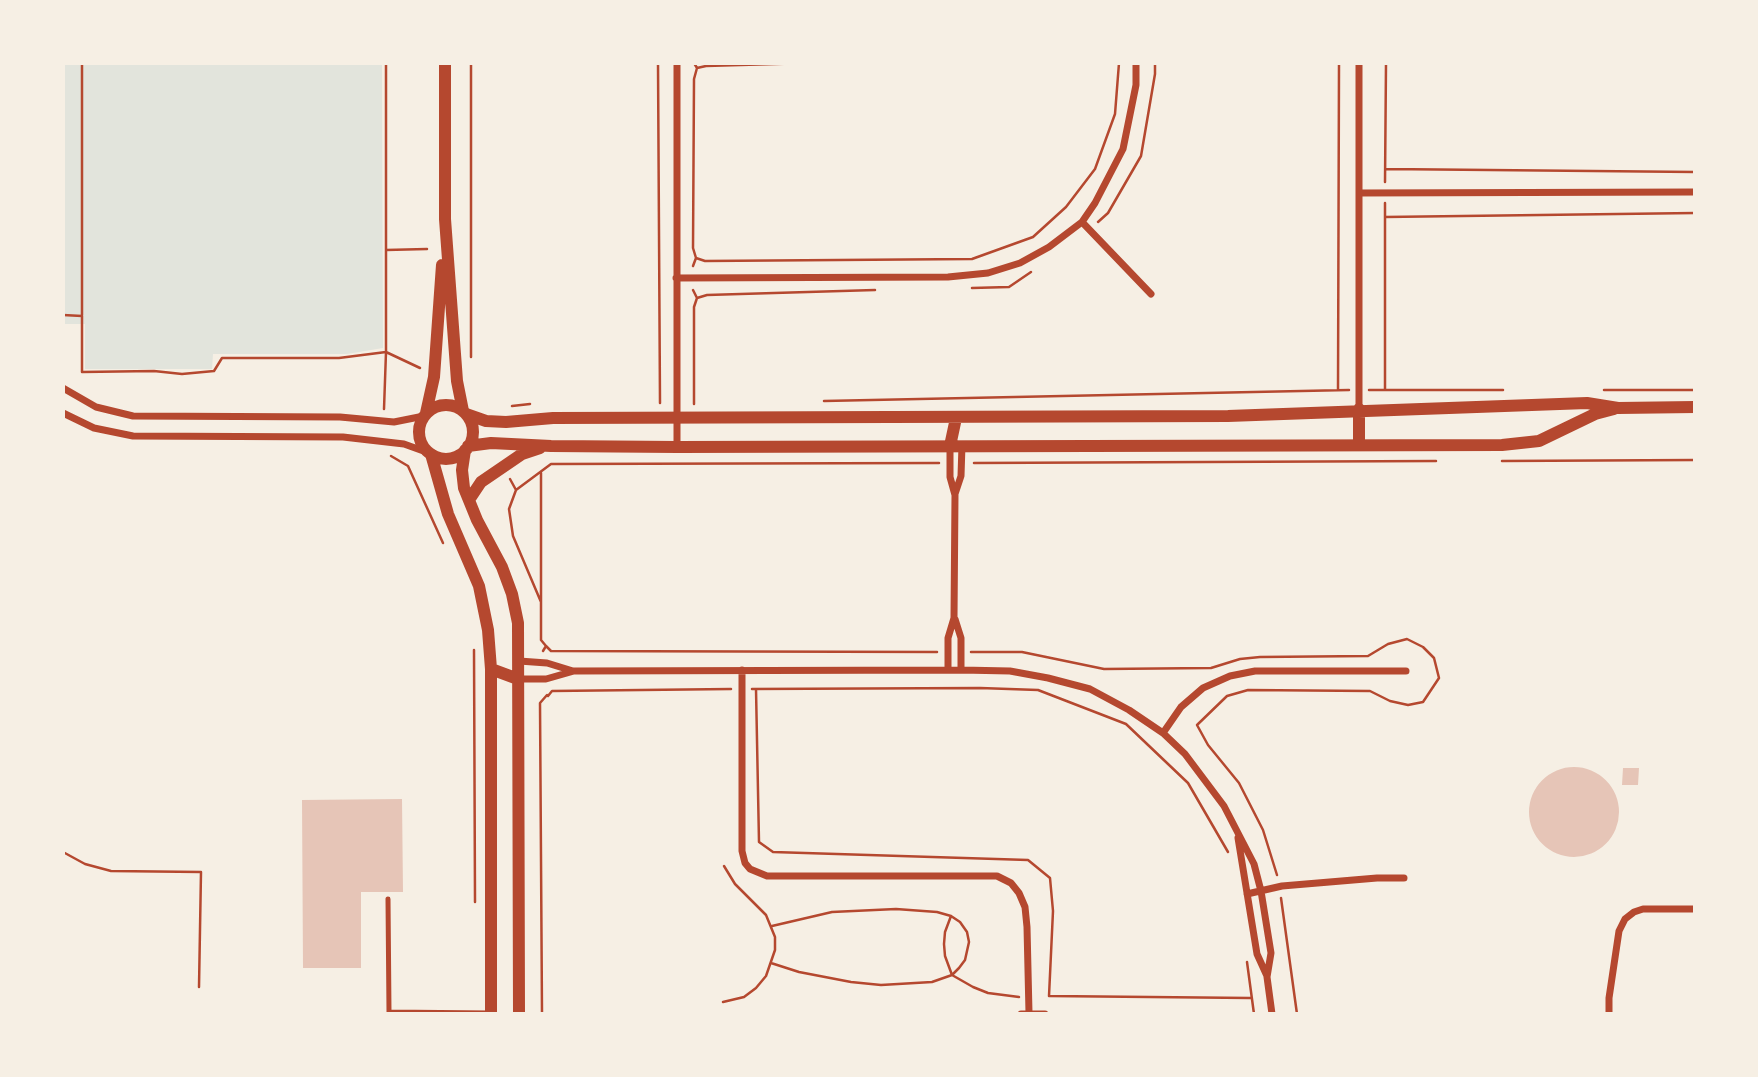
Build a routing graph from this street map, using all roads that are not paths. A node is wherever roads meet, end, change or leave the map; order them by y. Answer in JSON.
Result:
{"nodes":[{"id":1,"x":445,"y":63,"type":"edge"},
{"id":2,"x":677,"y":63,"type":"edge"},
{"id":3,"x":1136,"y":63,"type":"edge"},
{"id":4,"x":1359,"y":63,"type":"edge"},
{"id":5,"x":1695,"y":192,"type":"edge"},
{"id":6,"x":1359,"y":193,"type":"junction"},
{"id":7,"x":445,"y":219,"type":"junction"},
{"id":8,"x":1082,"y":222,"type":"junction"},
{"id":9,"x":676,"y":278,"type":"junction"},
{"id":10,"x":1151,"y":294,"type":"dead end"},
{"id":11,"x":437,"y":317,"type":"junction"},
{"id":12,"x":452,"y":317,"type":"junction"},
{"id":13,"x":63,"y":387,"type":"edge"},
{"id":14,"x":1695,"y":407,"type":"edge"},
{"id":15,"x":1618,"y":408,"type":"junction"},
{"id":16,"x":1359,"y":409,"type":"junction"},
{"id":17,"x":677,"y":411,"type":"junction"},
{"id":18,"x":464,"y":412,"type":"junction"},
{"id":19,"x":63,"y":413,"type":"edge"},
{"id":20,"x":425,"y":415,"type":"junction"},
{"id":21,"x":956,"y":418,"type":"junction"},
{"id":22,"x":1359,"y":444,"type":"junction"},
{"id":23,"x":956,"y":445,"type":"junction"},
{"id":24,"x":551,"y":446,"type":"junction"},
{"id":25,"x":677,"y":447,"type":"junction"},
{"id":26,"x":467,"y":448,"type":"junction"},
{"id":27,"x":430,"y":453,"type":"junction"},
{"id":28,"x":955,"y":495,"type":"junction"},
{"id":29,"x":469,"y":500,"type":"junction"},
{"id":30,"x":954,"y":618,"type":"junction"},
{"id":31,"x":519,"y":661,"type":"junction"},
{"id":32,"x":491,"y":670,"type":"junction"},
{"id":33,"x":742,"y":670,"type":"junction"},
{"id":34,"x":948,"y":670,"type":"junction"},
{"id":35,"x":961,"y":670,"type":"junction"},
{"id":36,"x":574,"y":671,"type":"junction"},
{"id":37,"x":1406,"y":671,"type":"dead end"},
{"id":38,"x":518,"y":679,"type":"junction"},
{"id":39,"x":1163,"y":733,"type":"junction"},
{"id":40,"x":1237,"y":832,"type":"junction"},
{"id":41,"x":1404,"y":878,"type":"dead end"},
{"id":42,"x":1261,"y":891,"type":"junction"},
{"id":43,"x":1247,"y":894,"type":"junction"},
{"id":44,"x":388,"y":899,"type":"dead end"},
{"id":45,"x":1695,"y":909,"type":"edge"},
{"id":46,"x":1267,"y":977,"type":"junction"},
{"id":47,"x":491,"y":1013,"type":"edge"},
{"id":48,"x":1029,"y":1013,"type":"edge"},
{"id":49,"x":519,"y":1014,"type":"edge"},
{"id":50,"x":1021,"y":1014,"type":"edge"},
{"id":51,"x":1045,"y":1014,"type":"edge"},
{"id":52,"x":1272,"y":1014,"type":"edge"},
{"id":53,"x":1609,"y":1014,"type":"edge"}],
"edges":[{"from":1,"to":7,"type":"street"},
{"from":2,"to":9,"type":"street"},
{"from":3,"to":8,"type":"street"},
{"from":4,"to":6,"type":"street"},
{"from":5,"to":6,"type":"street"},
{"from":6,"to":16,"type":"street"},
{"from":7,"to":11,"type":"street"},
{"from":7,"to":12,"type":"street"},
{"from":8,"to":9,"type":"street"},
{"from":8,"to":10,"type":"street"},
{"from":9,"to":17,"type":"street"},
{"from":11,"to":12,"type":"street"},
{"from":11,"to":20,"type":"street"},
{"from":12,"to":18,"type":"street"},
{"from":13,"to":20,"type":"street"},
{"from":14,"to":15,"type":"street"},
{"from":15,"to":16,"type":"street"},
{"from":15,"to":22,"type":"street"},
{"from":16,"to":21,"type":"street"},
{"from":16,"to":22,"type":"street"},
{"from":17,"to":18,"type":"street"},
{"from":17,"to":21,"type":"street"},
{"from":17,"to":25,"type":"street"},
{"from":18,"to":20,"type":"street"},
{"from":18,"to":26,"type":"street"},
{"from":19,"to":27,"type":"street"},
{"from":20,"to":27,"type":"street"},
{"from":21,"to":23,"type":"street"},
{"from":22,"to":23,"type":"street"},
{"from":23,"to":25,"type":"street"},
{"from":23,"to":28,"type":"street"},
{"from":23,"to":28,"type":"street"},
{"from":24,"to":25,"type":"street"},
{"from":24,"to":26,"type":"street"},
{"from":24,"to":29,"type":"street"},
{"from":26,"to":27,"type":"street"},
{"from":26,"to":29,"type":"street"},
{"from":27,"to":32,"type":"street"},
{"from":28,"to":30,"type":"street"},
{"from":29,"to":31,"type":"street"},
{"from":30,"to":34,"type":"street"},
{"from":30,"to":35,"type":"street"},
{"from":31,"to":32,"type":"street"},
{"from":31,"to":36,"type":"street"},
{"from":31,"to":38,"type":"street"},
{"from":32,"to":38,"type":"street"},
{"from":32,"to":47,"type":"street"},
{"from":33,"to":34,"type":"street"},
{"from":33,"to":36,"type":"street"},
{"from":33,"to":48,"type":"street"},
{"from":34,"to":35,"type":"street"},
{"from":35,"to":39,"type":"street"},
{"from":36,"to":38,"type":"street"},
{"from":37,"to":39,"type":"street"},
{"from":38,"to":49,"type":"street"},
{"from":39,"to":40,"type":"street"},
{"from":40,"to":42,"type":"street"},
{"from":40,"to":43,"type":"street"},
{"from":41,"to":42,"type":"street"},
{"from":42,"to":43,"type":"street"},
{"from":42,"to":46,"type":"street"},
{"from":43,"to":46,"type":"street"},
{"from":44,"to":47,"type":"lane"},
{"from":45,"to":53,"type":"street"},
{"from":46,"to":52,"type":"street"},
{"from":48,"to":50,"type":"street"},
{"from":48,"to":51,"type":"street"}]}
